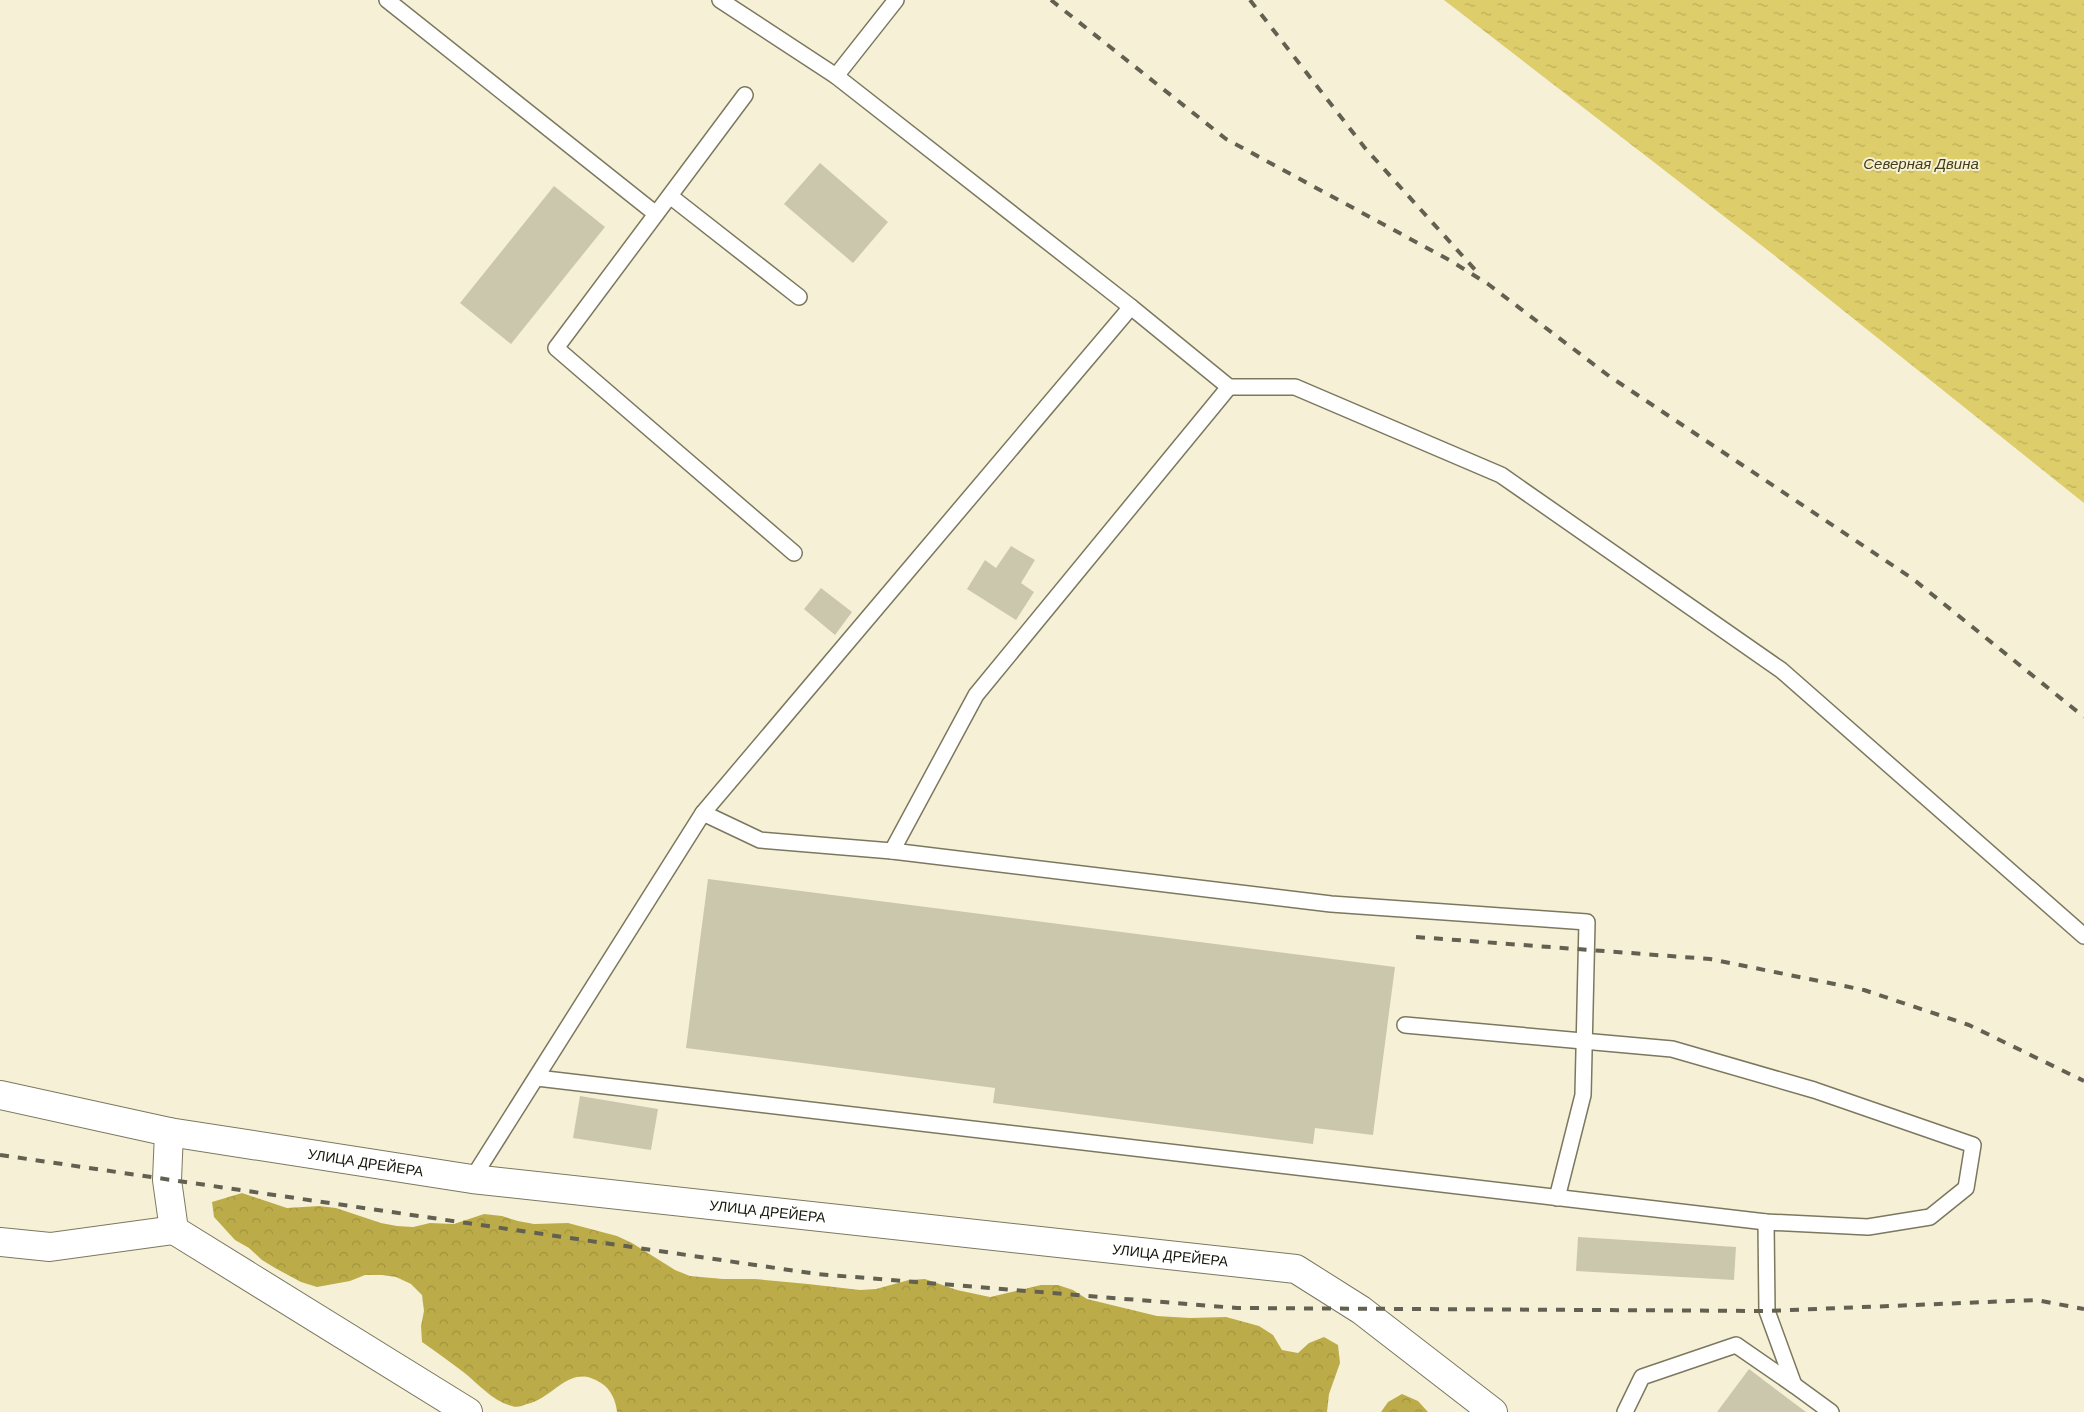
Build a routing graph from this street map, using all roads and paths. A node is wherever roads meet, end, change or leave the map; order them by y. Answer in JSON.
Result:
{"nodes":[{"id":1,"x":387,"y":0,"type":"edge"},
{"id":2,"x":720,"y":0,"type":"edge"},
{"id":3,"x":896,"y":0,"type":"edge"},
{"id":4,"x":836,"y":76,"type":"junction"},
{"id":5,"x":745,"y":95,"type":"dead end"},
{"id":6,"x":670,"y":196,"type":"junction"},
{"id":7,"x":656,"y":214,"type":"junction"},
{"id":8,"x":799,"y":297,"type":"dead end"},
{"id":9,"x":1132,"y":306,"type":"junction"},
{"id":10,"x":1229,"y":387,"type":"junction"},
{"id":11,"x":794,"y":553,"type":"dead end"},
{"id":12,"x":703,"y":813,"type":"junction"},
{"id":13,"x":892,"y":851,"type":"junction"},
{"id":14,"x":2084,"y":936,"type":"edge"},
{"id":15,"x":1405,"y":1025,"type":"dead end"},
{"id":16,"x":1584,"y":1040,"type":"junction"},
{"id":17,"x":536,"y":1078,"type":"junction"},
{"id":18,"x":0,"y":1079,"type":"edge"},
{"id":19,"x":0,"y":1095,"type":"edge"},
{"id":20,"x":27,"y":1101,"type":"junction"},
{"id":21,"x":169,"y":1132,"type":"junction"},
{"id":22,"x":472,"y":1179,"type":"junction"},
{"id":23,"x":1557,"y":1198,"type":"junction"},
{"id":24,"x":1766,"y":1222,"type":"junction"},
{"id":25,"x":174,"y":1230,"type":"junction"},
{"id":26,"x":0,"y":1242,"type":"edge"},
{"id":27,"x":1794,"y":1385,"type":"junction"},
{"id":28,"x":468,"y":1412,"type":"edge"},
{"id":29,"x":1493,"y":1412,"type":"edge"},
{"id":30,"x":1625,"y":1412,"type":"edge"},
{"id":31,"x":1831,"y":1412,"type":"edge"}],
"edges":[{"from":1,"to":7,"type":"lane"},
{"from":2,"to":4,"type":"lane"},
{"from":3,"to":4,"type":"lane"},
{"from":4,"to":9,"type":"lane"},
{"from":5,"to":6,"type":"lane"},
{"from":6,"to":7,"type":"lane"},
{"from":6,"to":8,"type":"lane"},
{"from":7,"to":11,"type":"lane"},
{"from":9,"to":10,"type":"lane"},
{"from":9,"to":12,"type":"lane"},
{"from":10,"to":13,"type":"lane"},
{"from":10,"to":14,"type":"lane"},
{"from":12,"to":13,"type":"lane"},
{"from":12,"to":17,"type":"lane"},
{"from":13,"to":16,"type":"lane"},
{"from":15,"to":16,"type":"lane"},
{"from":16,"to":23,"type":"lane"},
{"from":16,"to":24,"type":"lane"},
{"from":17,"to":22,"type":"lane"},
{"from":17,"to":23,"type":"lane"},
{"from":18,"to":20,"type":"lane"},
{"from":19,"to":20,"type":"street","name":"УЛИЦА ДРЕЙЕРА"},
{"from":20,"to":21,"type":"street","name":"УЛИЦА ДРЕЙЕРА"},
{"from":21,"to":22,"type":"street","name":"УЛИЦА ДРЕЙЕРА"},
{"from":21,"to":25,"type":"street"},
{"from":22,"to":29,"type":"street","name":"УЛИЦА ДРЕЙЕРА"},
{"from":23,"to":24,"type":"lane"},
{"from":24,"to":27,"type":"lane"},
{"from":25,"to":26,"type":"street"},
{"from":25,"to":28,"type":"street"},
{"from":27,"to":30,"type":"lane"},
{"from":27,"to":31,"type":"lane"}]}
